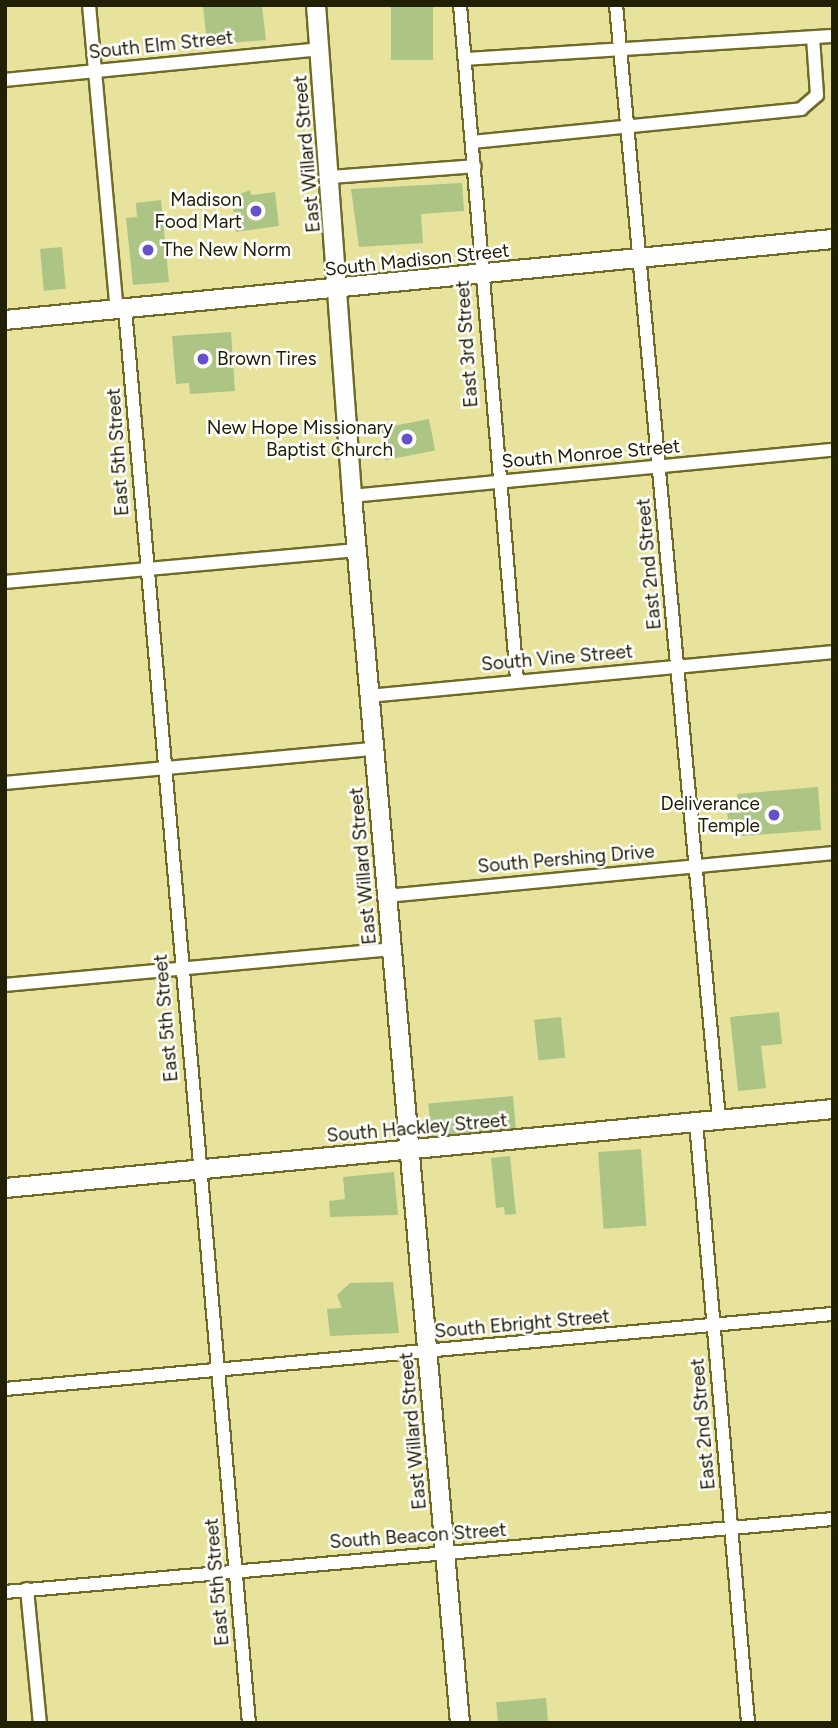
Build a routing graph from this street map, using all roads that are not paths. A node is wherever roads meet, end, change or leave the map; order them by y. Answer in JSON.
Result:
{"nodes":[{"id":1,"x":89,"y":5,"type":"edge"},
{"id":2,"x":316,"y":5,"type":"edge"},
{"id":3,"x":460,"y":5,"type":"edge"},
{"id":4,"x":616,"y":5,"type":"edge"},
{"id":5,"x":833,"y":36,"type":"edge"},
{"id":6,"x":813,"y":38,"type":"junction"},
{"id":7,"x":320,"y":49,"type":"junction"},
{"id":8,"x":620,"y":50,"type":"junction"},
{"id":9,"x":465,"y":59,"type":"junction"},
{"id":10,"x":95,"y":71,"type":"junction"},
{"id":11,"x":5,"y":80,"type":"edge"},
{"id":12,"x":626,"y":126,"type":"junction"},
{"id":13,"x":472,"y":142,"type":"junction"},
{"id":14,"x":475,"y":166,"type":"junction"},
{"id":15,"x":330,"y":177,"type":"junction"},
{"id":16,"x":833,"y":239,"type":"edge"},
{"id":17,"x":638,"y":259,"type":"junction"},
{"id":18,"x":482,"y":274,"type":"junction"},
{"id":19,"x":338,"y":287,"type":"junction"},
{"id":20,"x":121,"y":309,"type":"junction"},
{"id":21,"x":5,"y":320,"type":"edge"},
{"id":22,"x":833,"y":450,"type":"edge"},
{"id":23,"x":659,"y":467,"type":"junction"},
{"id":24,"x":498,"y":482,"type":"junction"},
{"id":25,"x":352,"y":496,"type":"junction"},
{"id":26,"x":357,"y":550,"type":"junction"},
{"id":27,"x":146,"y":569,"type":"junction"},
{"id":28,"x":5,"y":582,"type":"edge"},
{"id":29,"x":833,"y":652,"type":"edge"},
{"id":30,"x":677,"y":667,"type":"junction"},
{"id":31,"x":517,"y":680,"type":"junction"},
{"id":32,"x":369,"y":696,"type":"junction"},
{"id":33,"x":373,"y":749,"type":"junction"},
{"id":34,"x":163,"y":768,"type":"junction"},
{"id":35,"x":5,"y":783,"type":"edge"},
{"id":36,"x":833,"y":853,"type":"edge"},
{"id":37,"x":696,"y":866,"type":"junction"},
{"id":38,"x":387,"y":896,"type":"junction"},
{"id":39,"x":391,"y":949,"type":"junction"},
{"id":40,"x":181,"y":968,"type":"junction"},
{"id":41,"x":5,"y":985,"type":"edge"},
{"id":42,"x":833,"y":1109,"type":"edge"},
{"id":43,"x":719,"y":1119,"type":"junction"},
{"id":44,"x":696,"y":1122,"type":"junction"},
{"id":45,"x":409,"y":1150,"type":"junction"},
{"id":46,"x":200,"y":1170,"type":"junction"},
{"id":47,"x":5,"y":1188,"type":"edge"},
{"id":48,"x":833,"y":1314,"type":"edge"},
{"id":49,"x":714,"y":1325,"type":"junction"},
{"id":50,"x":427,"y":1352,"type":"junction"},
{"id":51,"x":216,"y":1369,"type":"junction"},
{"id":52,"x":5,"y":1389,"type":"edge"},
{"id":53,"x":833,"y":1519,"type":"edge"},
{"id":54,"x":731,"y":1529,"type":"junction"},
{"id":55,"x":444,"y":1555,"type":"junction"},
{"id":56,"x":235,"y":1570,"type":"junction"},
{"id":57,"x":27,"y":1590,"type":"junction"},
{"id":58,"x":5,"y":1592,"type":"edge"},
{"id":59,"x":40,"y":1723,"type":"edge"},
{"id":60,"x":249,"y":1723,"type":"edge"},
{"id":61,"x":460,"y":1723,"type":"edge"},
{"id":62,"x":748,"y":1723,"type":"edge"}],
"edges":[{"from":1,"to":10,"type":"street","name":"East 5th Street"},
{"from":2,"to":7,"type":"street","name":"East Willard Street"},
{"from":3,"to":9,"type":"street","name":"East 3rd Street"},
{"from":4,"to":8,"type":"street","name":"East 2nd Street"},
{"from":5,"to":6,"type":"street"},
{"from":6,"to":8,"type":"street"},
{"from":6,"to":12,"type":"street"},
{"from":7,"to":10,"type":"street","name":"South Elm Street"},
{"from":7,"to":15,"type":"street","name":"East Willard Street"},
{"from":8,"to":9,"type":"street"},
{"from":8,"to":12,"type":"street","name":"East 2nd Street"},
{"from":9,"to":13,"type":"street","name":"East 3rd Street"},
{"from":10,"to":11,"type":"street","name":"South Elm Street"},
{"from":10,"to":20,"type":"street","name":"East 5th Street"},
{"from":12,"to":13,"type":"street"},
{"from":12,"to":17,"type":"street","name":"East 2nd Street"},
{"from":13,"to":14,"type":"street","name":"East 3rd Street"},
{"from":14,"to":15,"type":"street"},
{"from":14,"to":18,"type":"street","name":"East 3rd Street"},
{"from":15,"to":19,"type":"street","name":"East Willard Street"},
{"from":16,"to":17,"type":"street","name":"South Madison Street"},
{"from":17,"to":18,"type":"street","name":"South Madison Street"},
{"from":17,"to":23,"type":"street","name":"East 2nd Street"},
{"from":18,"to":19,"type":"street","name":"South Madison Street"},
{"from":18,"to":24,"type":"street","name":"East 3rd Street"},
{"from":19,"to":20,"type":"street","name":"South Madison Street"},
{"from":19,"to":25,"type":"street","name":"East Willard Street"},
{"from":20,"to":21,"type":"street","name":"South Madison Street"},
{"from":20,"to":27,"type":"street","name":"East 5th Street"},
{"from":22,"to":23,"type":"street","name":"South Monroe Street"},
{"from":23,"to":24,"type":"street","name":"South Monroe Street"},
{"from":23,"to":30,"type":"street","name":"East 2nd Street"},
{"from":24,"to":25,"type":"street","name":"South Monroe Street"},
{"from":24,"to":31,"type":"street","name":"East 3rd Street"},
{"from":25,"to":26,"type":"street","name":"East Willard Street"},
{"from":26,"to":27,"type":"street"},
{"from":26,"to":32,"type":"street","name":"East Willard Street"},
{"from":27,"to":28,"type":"street"},
{"from":27,"to":34,"type":"street","name":"East 5th Street"},
{"from":29,"to":30,"type":"street","name":"South Vine Street"},
{"from":30,"to":31,"type":"street","name":"South Vine Street"},
{"from":30,"to":37,"type":"street","name":"East 2nd Street"},
{"from":31,"to":32,"type":"street","name":"South Vine Street"},
{"from":32,"to":33,"type":"street","name":"East Willard Street"},
{"from":33,"to":34,"type":"street"},
{"from":33,"to":38,"type":"street","name":"East Willard Street"},
{"from":34,"to":35,"type":"street"},
{"from":34,"to":40,"type":"street","name":"East 5th Street"},
{"from":36,"to":37,"type":"street","name":"South Pershing Drive"},
{"from":37,"to":38,"type":"street","name":"South Pershing Drive"},
{"from":37,"to":43,"type":"street","name":"East 2nd Street"},
{"from":38,"to":39,"type":"street","name":"East Willard Street"},
{"from":39,"to":40,"type":"street"},
{"from":39,"to":45,"type":"street","name":"East Willard Street"},
{"from":40,"to":41,"type":"street"},
{"from":40,"to":46,"type":"street","name":"East 5th Street"},
{"from":42,"to":43,"type":"street","name":"South Hackley Street"},
{"from":43,"to":44,"type":"street","name":"South Hackley Street"},
{"from":44,"to":45,"type":"street","name":"South Hackley Street"},
{"from":44,"to":49,"type":"street","name":"East 2nd Street"},
{"from":45,"to":46,"type":"street","name":"South Hackley Street"},
{"from":45,"to":50,"type":"street","name":"East Willard Street"},
{"from":46,"to":47,"type":"street","name":"South Hackley Street"},
{"from":46,"to":51,"type":"street","name":"East 5th Street"},
{"from":48,"to":49,"type":"street","name":"South Ebright Street"},
{"from":49,"to":50,"type":"street","name":"South Ebright Street"},
{"from":49,"to":54,"type":"street","name":"East 2nd Street"},
{"from":50,"to":51,"type":"street","name":"South Ebright Street"},
{"from":50,"to":55,"type":"street","name":"East Willard Street"},
{"from":51,"to":52,"type":"street","name":"South Ebright Street"},
{"from":51,"to":56,"type":"street","name":"East 5th Street"},
{"from":53,"to":54,"type":"street","name":"South Beacon Street"},
{"from":54,"to":55,"type":"street","name":"South Beacon Street"},
{"from":54,"to":62,"type":"street","name":"East 2nd Street"},
{"from":55,"to":56,"type":"street","name":"South Beacon Street"},
{"from":55,"to":61,"type":"street","name":"East Willard Street"},
{"from":56,"to":57,"type":"street","name":"South Beacon Street"},
{"from":56,"to":60,"type":"street","name":"East 5th Street"},
{"from":57,"to":58,"type":"street","name":"South Beacon Street"},
{"from":57,"to":59,"type":"street"}]}
